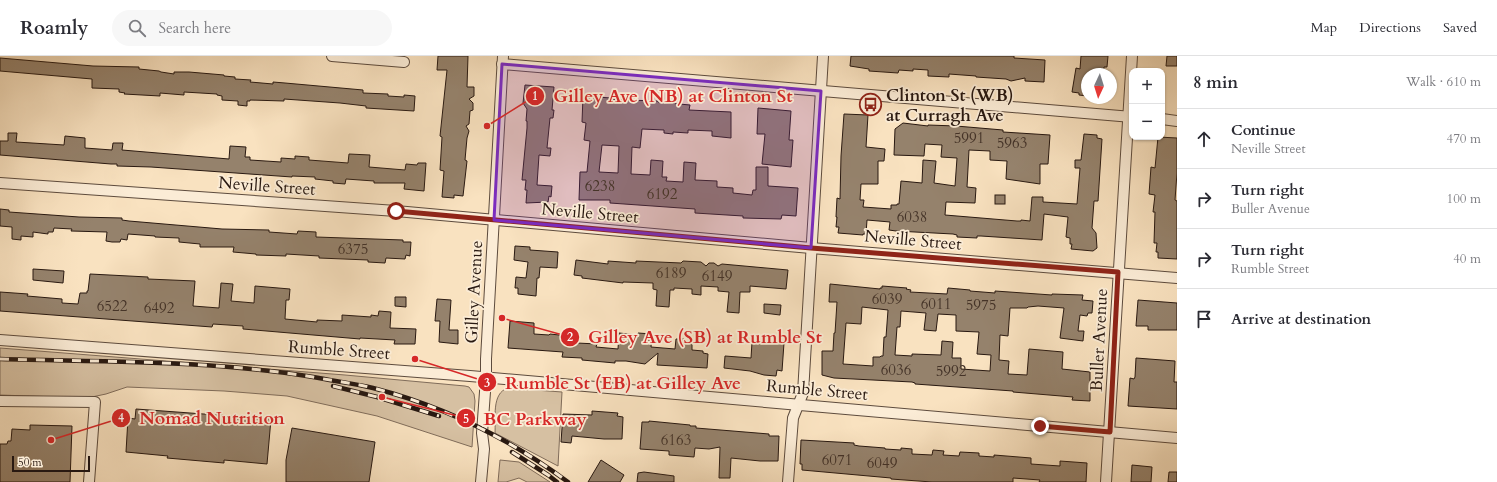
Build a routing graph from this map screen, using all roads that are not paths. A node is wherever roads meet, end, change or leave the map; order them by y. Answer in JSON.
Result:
{"nodes":[{"id":1,"x":332,"y":56,"type":"edge"},
{"id":2,"x":823,"y":56,"type":"edge"},
{"id":3,"x":1132,"y":56,"type":"edge"},
{"id":4,"x":502,"y":60,"type":"edge"},
{"id":5,"x":404,"y":62,"type":"dead end"},
{"id":6,"x":821,"y":91,"type":"junction"},
{"id":7,"x":1130,"y":104,"type":"edge"},
{"id":8,"x":1129,"y":117,"type":"edge"},
{"id":9,"x":1165,"y":119,"type":"edge"},
{"id":10,"x":1177,"y":121,"type":"edge"},
{"id":11,"x":1129,"y":130,"type":"edge"},
{"id":12,"x":0,"y":183,"type":"edge"},
{"id":13,"x":494,"y":220,"type":"junction"},
{"id":14,"x":811,"y":248,"type":"junction"},
{"id":15,"x":1118,"y":272,"type":"junction"},
{"id":16,"x":1177,"y":278,"type":"edge"},
{"id":17,"x":0,"y":340,"type":"edge"},
{"id":18,"x":486,"y":378,"type":"junction"},
{"id":19,"x":0,"y":401,"type":"edge"},
{"id":20,"x":798,"y":404,"type":"junction"},
{"id":21,"x":1110,"y":432,"type":"junction"},
{"id":22,"x":1177,"y":438,"type":"edge"},
{"id":23,"x":89,"y":482,"type":"edge"},
{"id":24,"x":482,"y":482,"type":"edge"},
{"id":25,"x":788,"y":482,"type":"edge"},
{"id":26,"x":1106,"y":482,"type":"edge"}],
"edges":[{"from":1,"to":5,"type":"street"},
{"from":2,"to":6,"type":"street"},
{"from":3,"to":7,"type":"street","name":"Buller Avenue"},
{"from":4,"to":6,"type":"street"},
{"from":4,"to":13,"type":"street","name":"Gilley Avenue"},
{"from":6,"to":8,"type":"street"},
{"from":6,"to":14,"type":"street"},
{"from":9,"to":10,"type":"street"},
{"from":11,"to":15,"type":"street","name":"Buller Avenue"},
{"from":12,"to":13,"type":"street","name":"Neville Street"},
{"from":13,"to":14,"type":"street","name":"Neville Street"},
{"from":13,"to":18,"type":"street","name":"Gilley Avenue"},
{"from":14,"to":15,"type":"street","name":"Neville Street"},
{"from":14,"to":20,"type":"street"},
{"from":15,"to":16,"type":"street","name":"Neville Street"},
{"from":15,"to":21,"type":"street","name":"Buller Avenue"},
{"from":17,"to":18,"type":"street","name":"Rumble Street"},
{"from":18,"to":20,"type":"street","name":"Rumble Street"},
{"from":18,"to":24,"type":"street","name":"Gilley Avenue"},
{"from":19,"to":23,"type":"street"},
{"from":20,"to":21,"type":"street","name":"Rumble Street"},
{"from":20,"to":25,"type":"street"},
{"from":21,"to":22,"type":"street","name":"Rumble Street"},
{"from":21,"to":26,"type":"street","name":"Buller Avenue"}]}
